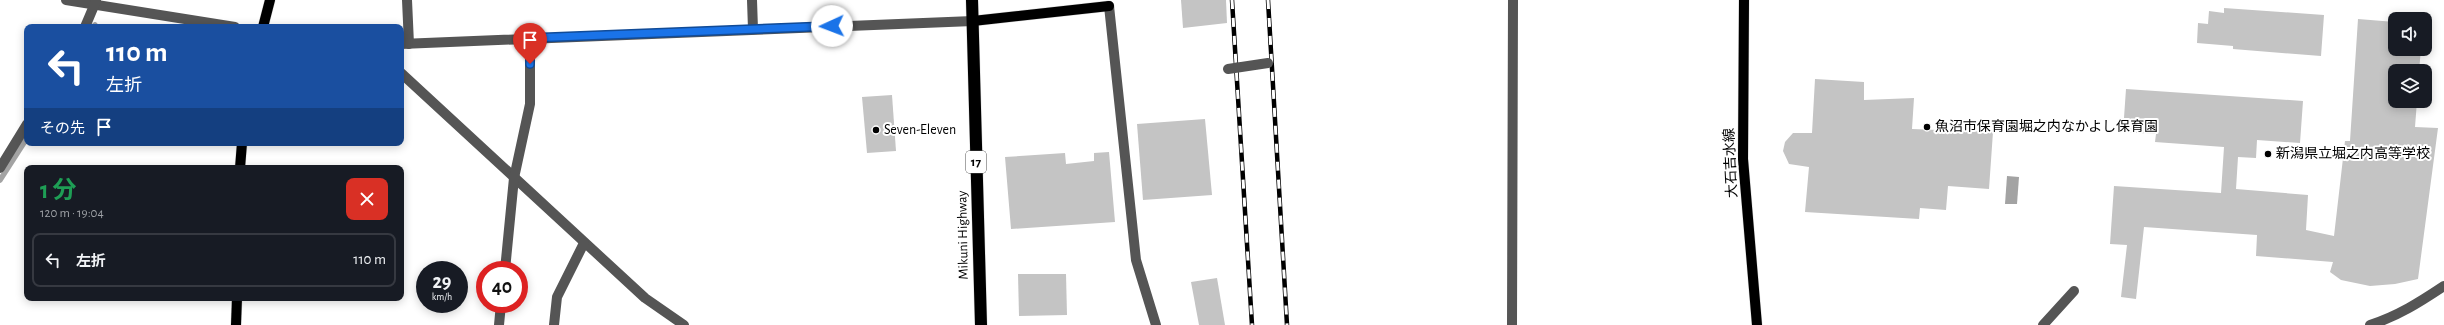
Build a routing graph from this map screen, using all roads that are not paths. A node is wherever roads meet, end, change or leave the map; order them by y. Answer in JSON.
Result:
{"nodes":[{"id":1,"x":66,"y":0,"type":"edge"},
{"id":2,"x":270,"y":0,"type":"edge"},
{"id":3,"x":407,"y":0,"type":"edge"},
{"id":4,"x":752,"y":0,"type":"edge"},
{"id":5,"x":972,"y":0,"type":"edge"},
{"id":6,"x":1513,"y":0,"type":"edge"},
{"id":7,"x":1744,"y":0,"type":"edge"},
{"id":8,"x":96,"y":3,"type":"edge"},
{"id":9,"x":1109,"y":6,"type":"joint"},
{"id":10,"x":973,"y":21,"type":"junction"},
{"id":11,"x":86,"y":24,"type":"edge"},
{"id":12,"x":218,"y":24,"type":"edge"},
{"id":13,"x":264,"y":24,"type":"edge"},
{"id":14,"x":753,"y":29,"type":"junction"},
{"id":15,"x":530,"y":38,"type":"junction"},
{"id":16,"x":405,"y":44,"type":"edge"},
{"id":17,"x":1268,"y":63,"type":"dead end"},
{"id":18,"x":1228,"y":69,"type":"dead end"},
{"id":19,"x":404,"y":76,"type":"edge"},
{"id":20,"x":24,"y":129,"type":"edge"},
{"id":21,"x":242,"y":146,"type":"edge"},
{"id":22,"x":240,"y":165,"type":"edge"},
{"id":23,"x":0,"y":168,"type":"edge"},
{"id":24,"x":514,"y":178,"type":"junction"},
{"id":25,"x":584,"y":243,"type":"junction"},
{"id":26,"x":506,"y":261,"type":"edge"},
{"id":27,"x":2444,"y":286,"type":"edge"},
{"id":28,"x":2074,"y":291,"type":"dead end"},
{"id":29,"x":237,"y":301,"type":"edge"},
{"id":30,"x":501,"y":313,"type":"edge"},
{"id":31,"x":236,"y":325,"type":"edge"},
{"id":32,"x":499,"y":325,"type":"edge"},
{"id":33,"x":554,"y":325,"type":"edge"},
{"id":34,"x":684,"y":325,"type":"edge"},
{"id":35,"x":980,"y":325,"type":"edge"},
{"id":36,"x":1156,"y":325,"type":"edge"},
{"id":37,"x":1512,"y":325,"type":"edge"},
{"id":38,"x":1757,"y":325,"type":"edge"},
{"id":39,"x":2043,"y":325,"type":"edge"},
{"id":40,"x":2370,"y":325,"type":"edge"}],
"edges":[{"from":1,"to":8,"type":"street"},
{"from":2,"to":13,"type":"main road"},
{"from":3,"to":16,"type":"street"},
{"from":4,"to":14,"type":"street"},
{"from":5,"to":10,"type":"highway","name":"Mikuni Highway","number":"17"},
{"from":6,"to":37,"type":"street"},
{"from":7,"to":38,"type":"main road","name":"大石吉水線"},
{"from":8,"to":11,"type":"street"},
{"from":8,"to":12,"type":"street"},
{"from":9,"to":10,"type":"main road"},
{"from":9,"to":36,"type":"street"},
{"from":10,"to":14,"type":"street"},
{"from":10,"to":35,"type":"highway","name":"Mikuni Highway","number":"17"},
{"from":14,"to":15,"type":"street"},
{"from":15,"to":16,"type":"street"},
{"from":15,"to":24,"type":"street"},
{"from":17,"to":18,"type":"street","bridge":true},
{"from":19,"to":24,"type":"street"},
{"from":20,"to":23,"type":"street"},
{"from":21,"to":22,"type":"main road"},
{"from":24,"to":25,"type":"street"},
{"from":24,"to":26,"type":"street"},
{"from":25,"to":33,"type":"street"},
{"from":25,"to":34,"type":"street"},
{"from":27,"to":40,"type":"street"},
{"from":28,"to":39,"type":"street"},
{"from":29,"to":31,"type":"main road"},
{"from":30,"to":32,"type":"street"}]}
